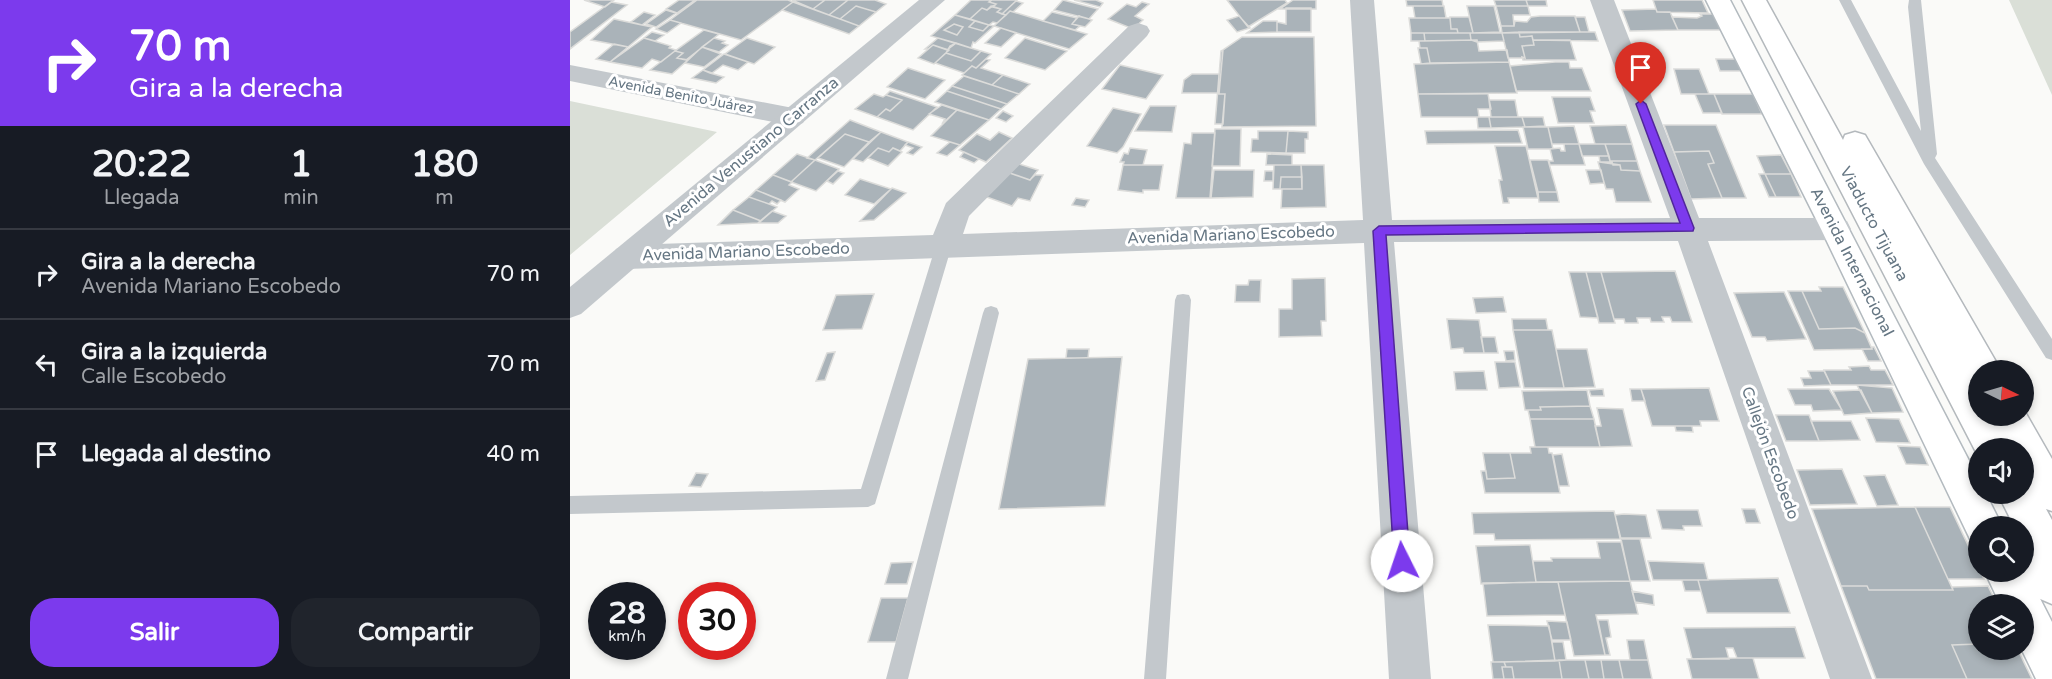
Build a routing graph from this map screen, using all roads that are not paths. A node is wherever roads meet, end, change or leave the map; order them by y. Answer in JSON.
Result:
{"nodes":[{"id":1,"x":933,"y":0,"type":"edge"},
{"id":2,"x":1362,"y":0,"type":"edge"},
{"id":3,"x":1602,"y":0,"type":"edge"},
{"id":4,"x":1718,"y":0,"type":"edge"},
{"id":5,"x":1746,"y":0,"type":"edge"},
{"id":6,"x":1754,"y":0,"type":"edge"},
{"id":7,"x":1763,"y":0,"type":"edge"},
{"id":8,"x":1775,"y":0,"type":"edge"},
{"id":9,"x":1845,"y":0,"type":"edge"},
{"id":10,"x":1915,"y":0,"type":"edge"},
{"id":11,"x":1138,"y":31,"type":"dead end"},
{"id":12,"x":570,"y":73,"type":"edge"},
{"id":13,"x":793,"y":117,"type":"junction"},
{"id":14,"x":1931,"y":164,"type":"junction"},
{"id":15,"x":1688,"y":228,"type":"junction"},
{"id":16,"x":1836,"y":229,"type":"junction"},
{"id":17,"x":1379,"y":231,"type":"junction"},
{"id":18,"x":944,"y":245,"type":"junction"},
{"id":19,"x":627,"y":257,"type":"junction"},
{"id":20,"x":1183,"y":300,"type":"dead end"},
{"id":21,"x":570,"y":306,"type":"edge"},
{"id":22,"x":991,"y":314,"type":"dead end"},
{"id":23,"x":2052,"y":353,"type":"edge"},
{"id":24,"x":1977,"y":360,"type":"edge"},
{"id":25,"x":1968,"y":375,"type":"edge"},
{"id":26,"x":2014,"y":426,"type":"edge"},
{"id":27,"x":1976,"y":438,"type":"edge"},
{"id":28,"x":1988,"y":438,"type":"edge"},
{"id":29,"x":2052,"y":494,"type":"edge"},
{"id":30,"x":2034,"y":495,"type":"edge"},
{"id":31,"x":2023,"y":504,"type":"edge"},
{"id":32,"x":570,"y":505,"type":"edge"},
{"id":33,"x":1978,"y":516,"type":"edge"},
{"id":34,"x":2052,"y":528,"type":"edge"},
{"id":35,"x":2034,"y":549,"type":"edge"},
{"id":36,"x":2052,"y":558,"type":"edge"},
{"id":37,"x":2052,"y":584,"type":"edge"},
{"id":38,"x":2034,"y":630,"type":"edge"},
{"id":39,"x":2052,"y":667,"type":"edge"},
{"id":40,"x":897,"y":679,"type":"edge"},
{"id":41,"x":1155,"y":679,"type":"edge"},
{"id":42,"x":1410,"y":679,"type":"edge"},
{"id":43,"x":1851,"y":679,"type":"edge"}],
"edges":[{"from":1,"to":13,"type":"street","name":"Avenida Venustiano Carranza"},
{"from":2,"to":17,"type":"street"},
{"from":3,"to":15,"type":"street","name":"Callejón Escobedo"},
{"from":4,"to":16,"type":"main road","name":"Avenida Internacional"},
{"from":5,"to":27,"type":"main road","name":"Avenida Internacional"},
{"from":6,"to":28,"type":"main road","name":"Viaducto Tijuana"},
{"from":7,"to":25,"type":"main road","name":"Viaducto Tijuana"},
{"from":8,"to":24,"type":"main road"},
{"from":9,"to":14,"type":"lane"},
{"from":10,"to":14,"type":"lane"},
{"from":11,"to":18,"type":"street"},
{"from":12,"to":13,"type":"street","name":"Avenida Benito Juárez"},
{"from":13,"to":19,"type":"street","name":"Avenida Venustiano Carranza"},
{"from":14,"to":23,"type":"lane"},
{"from":15,"to":16,"type":"street","name":"Avenida Mariano Escobedo"},
{"from":15,"to":17,"type":"street","name":"Avenida Mariano Escobedo"},
{"from":15,"to":43,"type":"street","name":"Callejón Escobedo"},
{"from":16,"to":33,"type":"main road","name":"Avenida Internacional"},
{"from":17,"to":18,"type":"street","name":"Avenida Mariano Escobedo"},
{"from":17,"to":42,"type":"street"},
{"from":18,"to":19,"type":"street","name":"Avenida Mariano Escobedo"},
{"from":18,"to":32,"type":"lane"},
{"from":19,"to":21,"type":"street","name":"Avenida Venustiano Carranza"},
{"from":20,"to":41,"type":"lane"},
{"from":22,"to":40,"type":"lane"},
{"from":26,"to":29,"type":"main road"},
{"from":30,"to":34,"type":"main road"},
{"from":31,"to":36,"type":"main road"},
{"from":35,"to":37,"type":"main road"},
{"from":38,"to":39,"type":"main road"}]}
